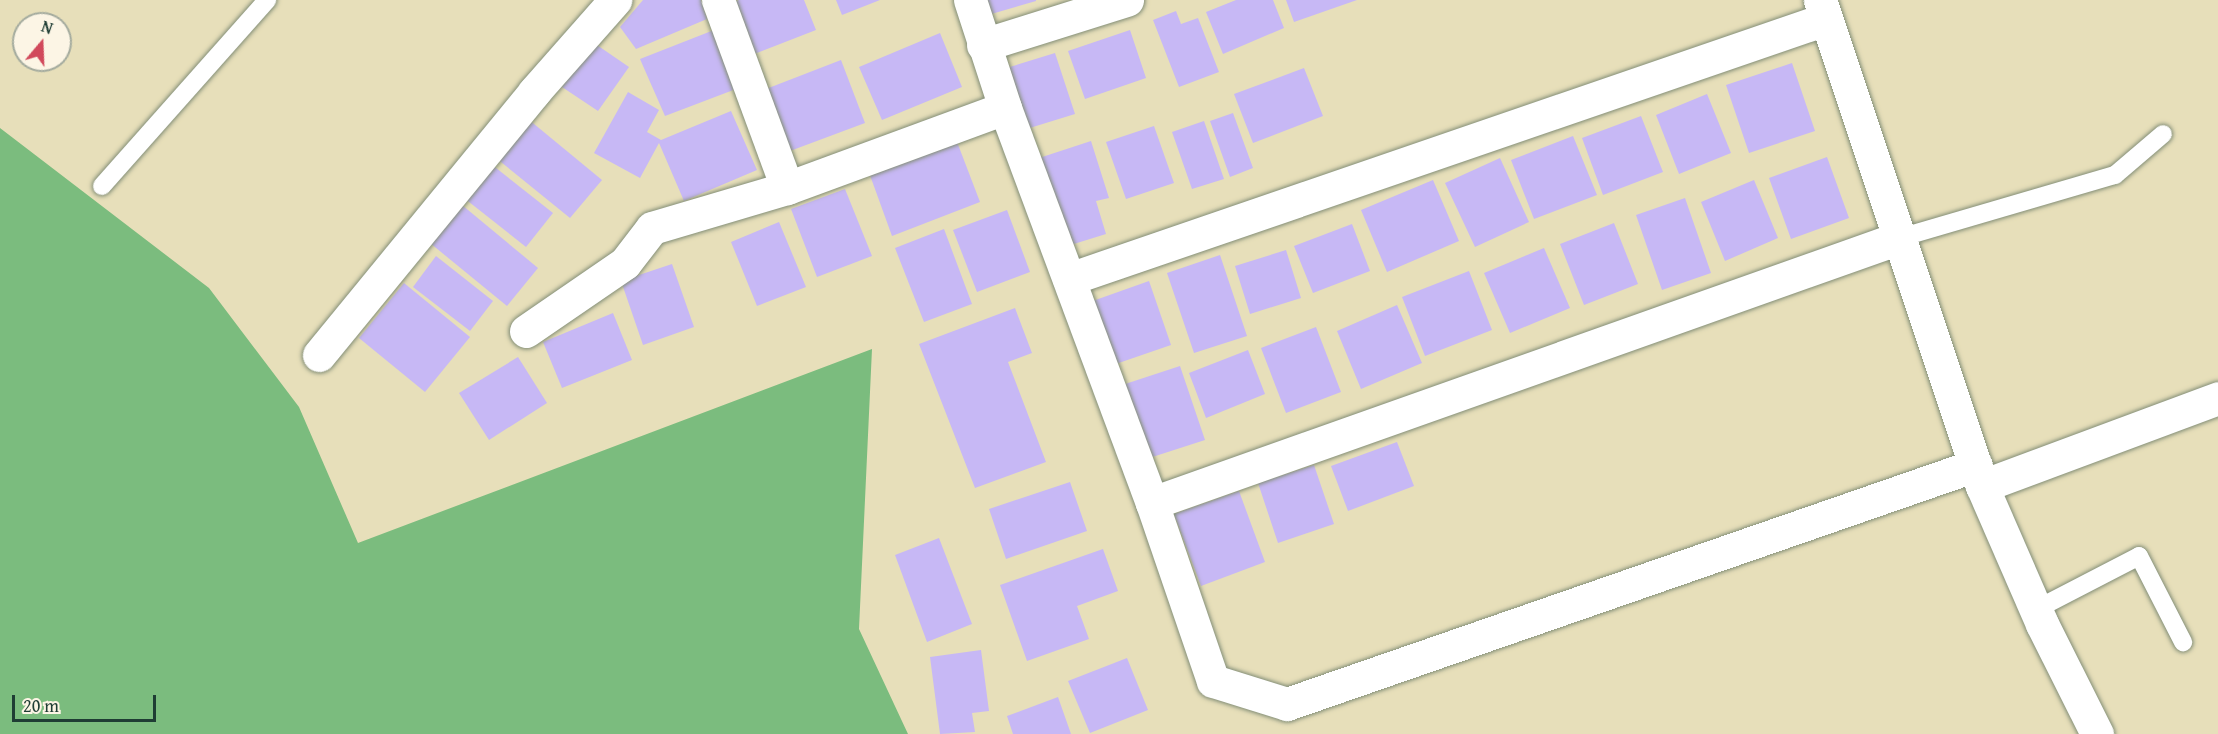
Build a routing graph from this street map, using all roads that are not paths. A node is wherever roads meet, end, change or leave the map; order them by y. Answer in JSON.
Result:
{"nodes":[{"id":1,"x":267,"y":0,"type":"edge"},
{"id":2,"x":718,"y":0,"type":"edge"},
{"id":3,"x":970,"y":0,"type":"edge"},
{"id":4,"x":1127,"y":0,"type":"edge"},
{"id":5,"x":610,"y":4,"type":"edge"},
{"id":6,"x":1823,"y":10,"type":"edge"},
{"id":7,"x":983,"y":45,"type":"junction"},
{"id":8,"x":1005,"y":108,"type":"junction"},
{"id":9,"x":2163,"y":134,"type":"dead end"},
{"id":10,"x":102,"y":186,"type":"dead end"},
{"id":11,"x":787,"y":188,"type":"junction"},
{"id":12,"x":1899,"y":238,"type":"junction"},
{"id":13,"x":1069,"y":279,"type":"junction"},
{"id":14,"x":526,"y":331,"type":"dead end"},
{"id":15,"x":320,"y":355,"type":"dead end"},
{"id":16,"x":2218,"y":398,"type":"edge"},
{"id":17,"x":1979,"y":475,"type":"junction"},
{"id":18,"x":1152,"y":503,"type":"junction"},
{"id":19,"x":2035,"y":610,"type":"junction"},
{"id":20,"x":2183,"y":642,"type":"dead end"},
{"id":21,"x":2097,"y":734,"type":"edge"}],
"edges":[{"from":1,"to":10,"type":"lane"},
{"from":2,"to":11,"type":"street"},
{"from":3,"to":7,"type":"street"},
{"from":4,"to":7,"type":"street"},
{"from":5,"to":15,"type":"street"},
{"from":6,"to":12,"type":"street"},
{"from":6,"to":13,"type":"street"},
{"from":7,"to":8,"type":"street"},
{"from":8,"to":11,"type":"street"},
{"from":8,"to":13,"type":"street"},
{"from":9,"to":12,"type":"lane"},
{"from":11,"to":14,"type":"street"},
{"from":12,"to":17,"type":"street"},
{"from":12,"to":18,"type":"street"},
{"from":13,"to":18,"type":"street"},
{"from":16,"to":17,"type":"street"},
{"from":17,"to":18,"type":"street"},
{"from":17,"to":19,"type":"street"},
{"from":19,"to":20,"type":"lane"},
{"from":19,"to":21,"type":"street"}]}
